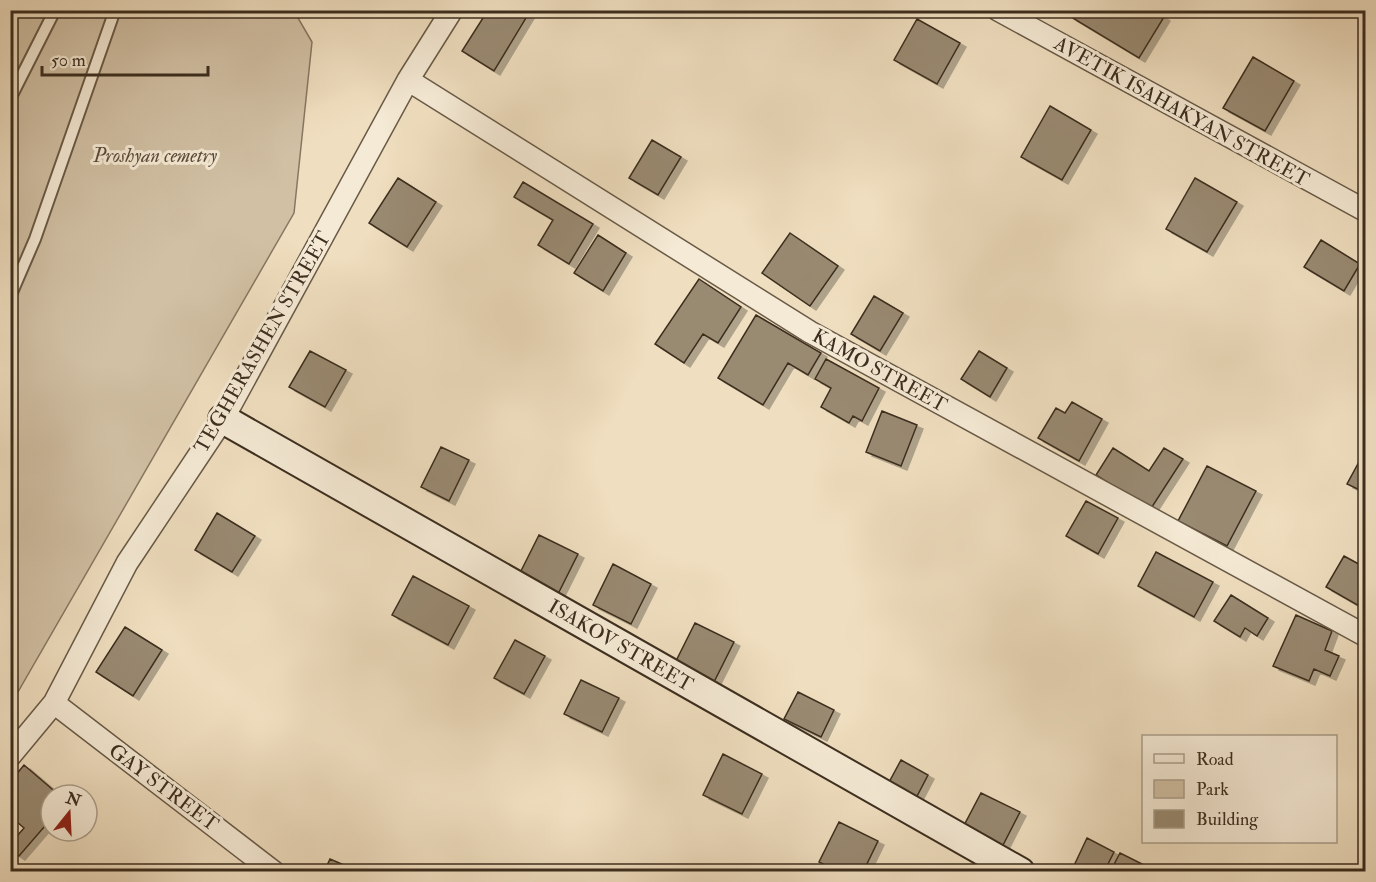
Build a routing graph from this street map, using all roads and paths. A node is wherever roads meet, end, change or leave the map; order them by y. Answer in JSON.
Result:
{"nodes":[{"id":1,"x":55,"y":10,"type":"edge"},
{"id":2,"x":115,"y":10,"type":"edge"},
{"id":3,"x":452,"y":10,"type":"edge"},
{"id":4,"x":998,"y":10,"type":"edge"},
{"id":5,"x":408,"y":80,"type":"junction"},
{"id":6,"x":10,"y":99,"type":"edge"},
{"id":7,"x":1365,"y":210,"type":"edge"},
{"id":8,"x":10,"y":297,"type":"edge"},
{"id":9,"x":223,"y":419,"type":"junction"},
{"id":10,"x":1365,"y":636,"type":"edge"},
{"id":11,"x":54,"y":703,"type":"junction"},
{"id":12,"x":10,"y":756,"type":"edge"},
{"id":13,"x":274,"y":872,"type":"edge"},
{"id":14,"x":1020,"y":872,"type":"edge"}],
"edges":[{"from":1,"to":6,"type":"lane"},
{"from":2,"to":8,"type":"lane"},
{"from":3,"to":5,"type":"street","name":"TEGHERASHEN STREET"},
{"from":4,"to":7,"type":"street","name":"AVETIK ISAHAKYAN STREET"},
{"from":5,"to":9,"type":"street","name":"TEGHERASHEN STREET"},
{"from":5,"to":10,"type":"street","name":"KAMO STREET"},
{"from":9,"to":11,"type":"street","name":"TEGHERASHEN STREET"},
{"from":9,"to":14,"type":"street","name":"ISAKOV STREET"},
{"from":11,"to":12,"type":"street"},
{"from":11,"to":13,"type":"street","name":"GAY STREET"}]}
